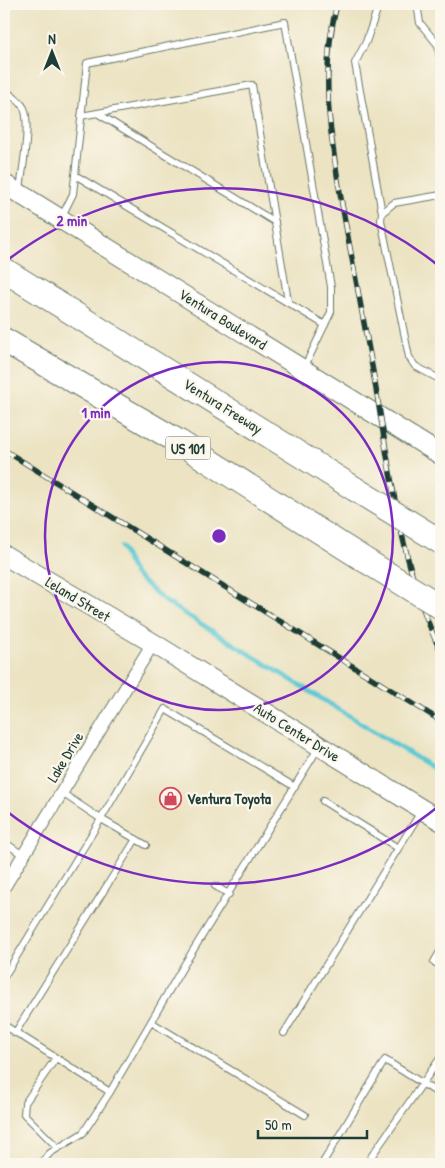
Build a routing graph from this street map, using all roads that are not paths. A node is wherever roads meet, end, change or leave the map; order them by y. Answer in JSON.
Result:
{"nodes":[{"id":1,"x":379,"y":4,"type":"edge"},
{"id":2,"x":416,"y":4,"type":"edge"},
{"id":3,"x":441,"y":65,"type":"edge"},
{"id":4,"x":4,"y":90,"type":"edge"},
{"id":5,"x":97,"y":113,"type":"junction"},
{"id":6,"x":82,"y":116,"type":"junction"},
{"id":7,"x":75,"y":175,"type":"junction"},
{"id":8,"x":4,"y":184,"type":"edge"},
{"id":9,"x":20,"y":194,"type":"junction"},
{"id":10,"x":441,"y":195,"type":"edge"},
{"id":11,"x":382,"y":213,"type":"junction"},
{"id":12,"x":61,"y":219,"type":"junction"},
{"id":13,"x":275,"y":222,"type":"junction"},
{"id":14,"x":4,"y":270,"type":"edge"},
{"id":15,"x":288,"y":301,"type":"junction"},
{"id":16,"x":325,"y":325,"type":"junction"},
{"id":17,"x":4,"y":340,"type":"edge"},
{"id":18,"x":303,"y":369,"type":"junction"},
{"id":19,"x":441,"y":380,"type":"edge"},
{"id":20,"x":441,"y":455,"type":"edge"},
{"id":21,"x":441,"y":542,"type":"edge"},
{"id":22,"x":4,"y":555,"type":"edge"},
{"id":23,"x":441,"y":607,"type":"edge"},
{"id":24,"x":152,"y":643,"type":"junction"},
{"id":25,"x":320,"y":746,"type":"junction"},
{"id":26,"x":295,"y":787,"type":"junction"},
{"id":27,"x":62,"y":793,"type":"junction"},
{"id":28,"x":323,"y":801,"type":"dead end"},
{"id":29,"x":422,"y":809,"type":"junction"},
{"id":30,"x":101,"y":819,"type":"junction"},
{"id":31,"x":441,"y":821,"type":"edge"},
{"id":32,"x":136,"y":839,"type":"junction"},
{"id":33,"x":4,"y":842,"type":"edge"},
{"id":34,"x":146,"y":845,"type":"dead end"},
{"id":35,"x":398,"y":848,"type":"junction"},
{"id":36,"x":23,"y":855,"type":"junction"},
{"id":37,"x":215,"y":886,"type":"dead end"},
{"id":38,"x":4,"y":887,"type":"edge"},
{"id":39,"x":228,"y":894,"type":"junction"},
{"id":40,"x":441,"y":950,"type":"edge"},
{"id":41,"x":441,"y":966,"type":"edge"},
{"id":42,"x":4,"y":977,"type":"edge"},
{"id":43,"x":151,"y":1022,"type":"junction"},
{"id":44,"x":4,"y":1025,"type":"edge"},
{"id":45,"x":16,"y":1033,"type":"junction"},
{"id":46,"x":284,"y":1033,"type":"dead end"},
{"id":47,"x":441,"y":1057,"type":"edge"},
{"id":48,"x":56,"y":1058,"type":"junction"},
{"id":49,"x":423,"y":1084,"type":"junction"},
{"id":50,"x":110,"y":1092,"type":"junction"},
{"id":51,"x":441,"y":1095,"type":"edge"},
{"id":52,"x":305,"y":1115,"type":"dead end"},
{"id":53,"x":58,"y":1148,"type":"junction"},
{"id":54,"x":40,"y":1164,"type":"edge"},
{"id":55,"x":322,"y":1164,"type":"edge"},
{"id":56,"x":366,"y":1164,"type":"edge"}],
"edges":[{"from":1,"to":11,"type":"lane"},
{"from":2,"to":3,"type":"lane"},
{"from":4,"to":9,"type":"lane"},
{"from":5,"to":6,"type":"lane"},
{"from":5,"to":13,"type":"lane"},
{"from":5,"to":13,"type":"lane"},
{"from":6,"to":7,"type":"lane"},
{"from":6,"to":16,"type":"lane"},
{"from":7,"to":12,"type":"lane"},
{"from":7,"to":15,"type":"lane"},
{"from":8,"to":9,"type":"street","name":"Ventura Boulevard"},
{"from":9,"to":12,"type":"street","name":"Ventura Boulevard"},
{"from":10,"to":11,"type":"lane"},
{"from":11,"to":19,"type":"lane"},
{"from":12,"to":18,"type":"street","name":"Ventura Boulevard"},
{"from":13,"to":15,"type":"lane"},
{"from":14,"to":21,"type":"highway","name":"Ventura Freeway","bridge":true},
{"from":15,"to":16,"type":"lane"},
{"from":16,"to":18,"type":"lane"},
{"from":17,"to":23,"type":"highway","number":"US 101","bridge":true},
{"from":18,"to":20,"type":"street","name":"Ventura Boulevard"},
{"from":22,"to":24,"type":"street","name":"Leland Street"},
{"from":24,"to":25,"type":"street","name":"Auto Center Drive"},
{"from":24,"to":27,"type":"street","name":"Lake Drive"},
{"from":25,"to":26,"type":"lane"},
{"from":25,"to":29,"type":"street","name":"Auto Center Drive"},
{"from":26,"to":30,"type":"lane"},
{"from":26,"to":39,"type":"lane"},
{"from":27,"to":30,"type":"lane"},
{"from":27,"to":36,"type":"street","name":"Lake Drive"},
{"from":28,"to":35,"type":"lane"},
{"from":29,"to":31,"type":"street","name":"Auto Center Drive"},
{"from":29,"to":35,"type":"lane"},
{"from":30,"to":32,"type":"lane"},
{"from":30,"to":42,"type":"lane"},
{"from":32,"to":34,"type":"lane"},
{"from":32,"to":45,"type":"lane"},
{"from":33,"to":36,"type":"lane"},
{"from":35,"to":46,"type":"lane"},
{"from":36,"to":38,"type":"street","name":"Lake Drive"},
{"from":37,"to":39,"type":"lane"},
{"from":39,"to":43,"type":"lane"},
{"from":40,"to":41,"type":"lane"},
{"from":43,"to":50,"type":"lane"},
{"from":43,"to":52,"type":"lane"},
{"from":44,"to":45,"type":"lane"},
{"from":45,"to":48,"type":"lane"},
{"from":47,"to":49,"type":"lane"},
{"from":48,"to":50,"type":"lane"},
{"from":48,"to":53,"type":"lane"},
{"from":49,"to":51,"type":"lane"},
{"from":49,"to":55,"type":"lane"},
{"from":49,"to":56,"type":"lane"},
{"from":50,"to":53,"type":"lane"},
{"from":53,"to":54,"type":"lane"}]}
